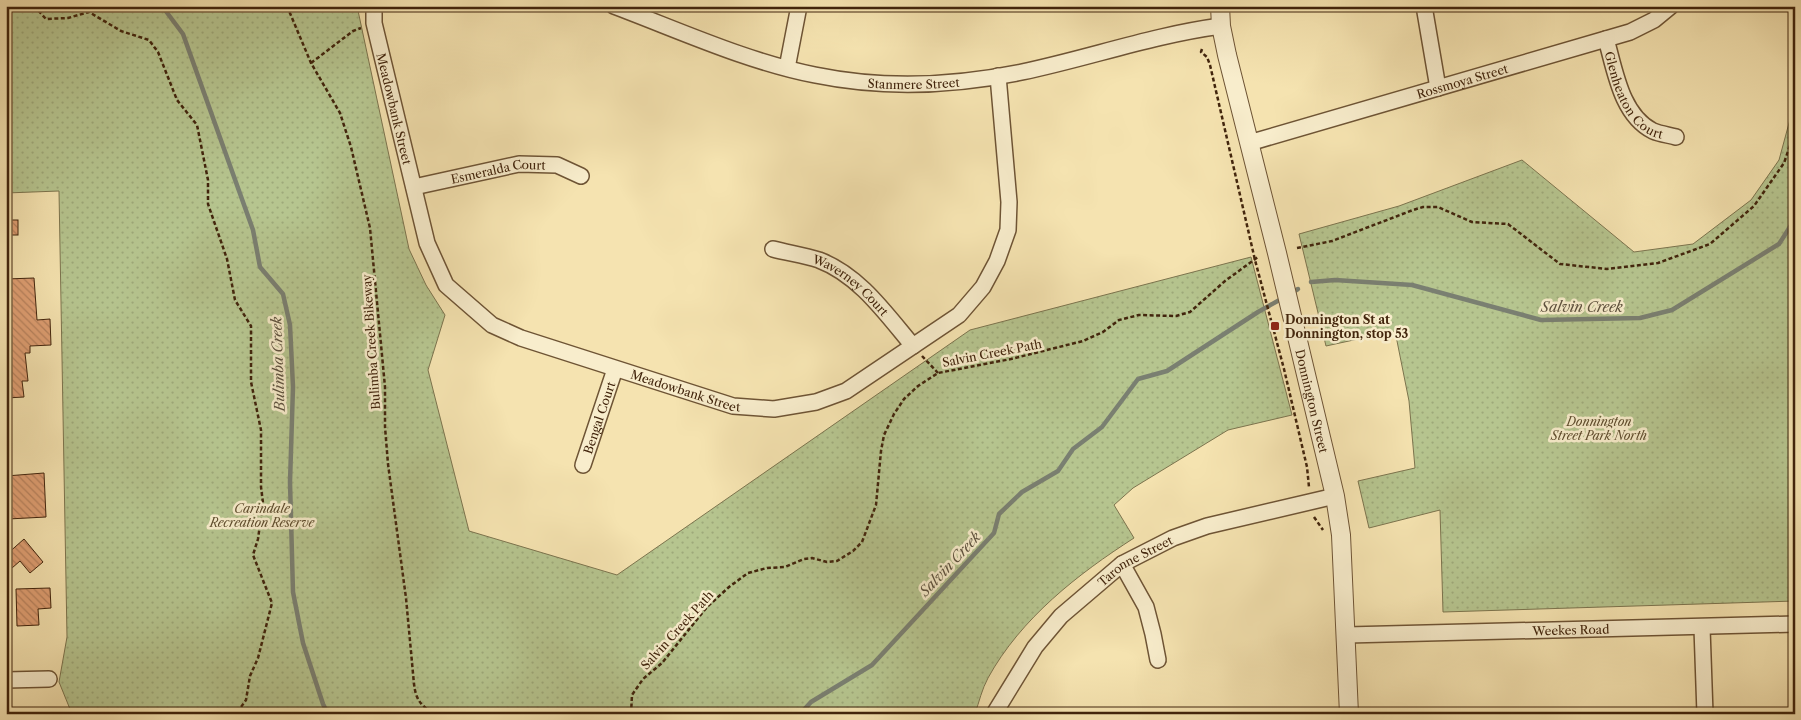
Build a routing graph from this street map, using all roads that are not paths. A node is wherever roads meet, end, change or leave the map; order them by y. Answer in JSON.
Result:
{"nodes":[{"id":1,"x":374,"y":6,"type":"edge"},
{"id":2,"x":614,"y":6,"type":"edge"},
{"id":3,"x":799,"y":6,"type":"edge"},
{"id":4,"x":1220,"y":6,"type":"edge"},
{"id":5,"x":1424,"y":6,"type":"edge"},
{"id":6,"x":1671,"y":6,"type":"edge"},
{"id":7,"x":1221,"y":26,"type":"junction"},
{"id":8,"x":1606,"y":39,"type":"junction"},
{"id":9,"x":787,"y":68,"type":"junction"},
{"id":10,"x":998,"y":76,"type":"junction"},
{"id":11,"x":1438,"y":88,"type":"junction"},
{"id":12,"x":1676,"y":137,"type":"dead end"},
{"id":13,"x":1249,"y":143,"type":"junction"},
{"id":14,"x":581,"y":176,"type":"dead end"},
{"id":15,"x":414,"y":187,"type":"junction"},
{"id":16,"x":773,"y":249,"type":"dead end"},
{"id":17,"x":913,"y":346,"type":"junction"},
{"id":18,"x":615,"y":369,"type":"junction"},
{"id":19,"x":583,"y":466,"type":"dead end"},
{"id":20,"x":1335,"y":496,"type":"junction"},
{"id":21,"x":1122,"y":564,"type":"junction"},
{"id":22,"x":1795,"y":624,"type":"edge"},
{"id":23,"x":1702,"y":628,"type":"junction"},
{"id":24,"x":1347,"y":635,"type":"junction"},
{"id":25,"x":1158,"y":660,"type":"dead end"},
{"id":26,"x":49,"y":679,"type":"dead end"},
{"id":27,"x":6,"y":680,"type":"edge"},
{"id":28,"x":994,"y":714,"type":"edge"},
{"id":29,"x":1350,"y":714,"type":"edge"},
{"id":30,"x":1705,"y":714,"type":"edge"}],
"edges":[{"from":1,"to":15,"type":"street","name":"Meadowbank Street"},
{"from":2,"to":9,"type":"street","name":"Stanmere Street"},
{"from":3,"to":9,"type":"street"},
{"from":4,"to":7,"type":"street","name":"Donnington Street"},
{"from":5,"to":11,"type":"street"},
{"from":6,"to":8,"type":"street","name":"Rossmoya Street"},
{"from":7,"to":10,"type":"street","name":"Stanmere Street"},
{"from":7,"to":13,"type":"street","name":"Donnington Street"},
{"from":8,"to":11,"type":"street","name":"Rossmoya Street"},
{"from":8,"to":12,"type":"street","name":"Glenheaton Court"},
{"from":9,"to":10,"type":"street","name":"Stanmere Street"},
{"from":10,"to":17,"type":"street","name":"Meadowbank Street"},
{"from":11,"to":13,"type":"street","name":"Rossmoya Street"},
{"from":13,"to":20,"type":"street","name":"Donnington Street"},
{"from":14,"to":15,"type":"street","name":"Esmeralda Court"},
{"from":15,"to":18,"type":"street","name":"Meadowbank Street"},
{"from":16,"to":17,"type":"street","name":"Waverney Court"},
{"from":17,"to":18,"type":"street","name":"Meadowbank Street"},
{"from":18,"to":19,"type":"street","name":"Bengal Court"},
{"from":20,"to":21,"type":"street","name":"Taronne Street"},
{"from":20,"to":24,"type":"street","name":"Donnington Street"},
{"from":21,"to":25,"type":"street"},
{"from":21,"to":28,"type":"street","name":"Taronne Street"},
{"from":22,"to":23,"type":"street","name":"Weekes Road"},
{"from":23,"to":24,"type":"street","name":"Weekes Road"},
{"from":23,"to":30,"type":"street"},
{"from":24,"to":29,"type":"street","name":"Donnington Street"},
{"from":26,"to":27,"type":"street"}]}
